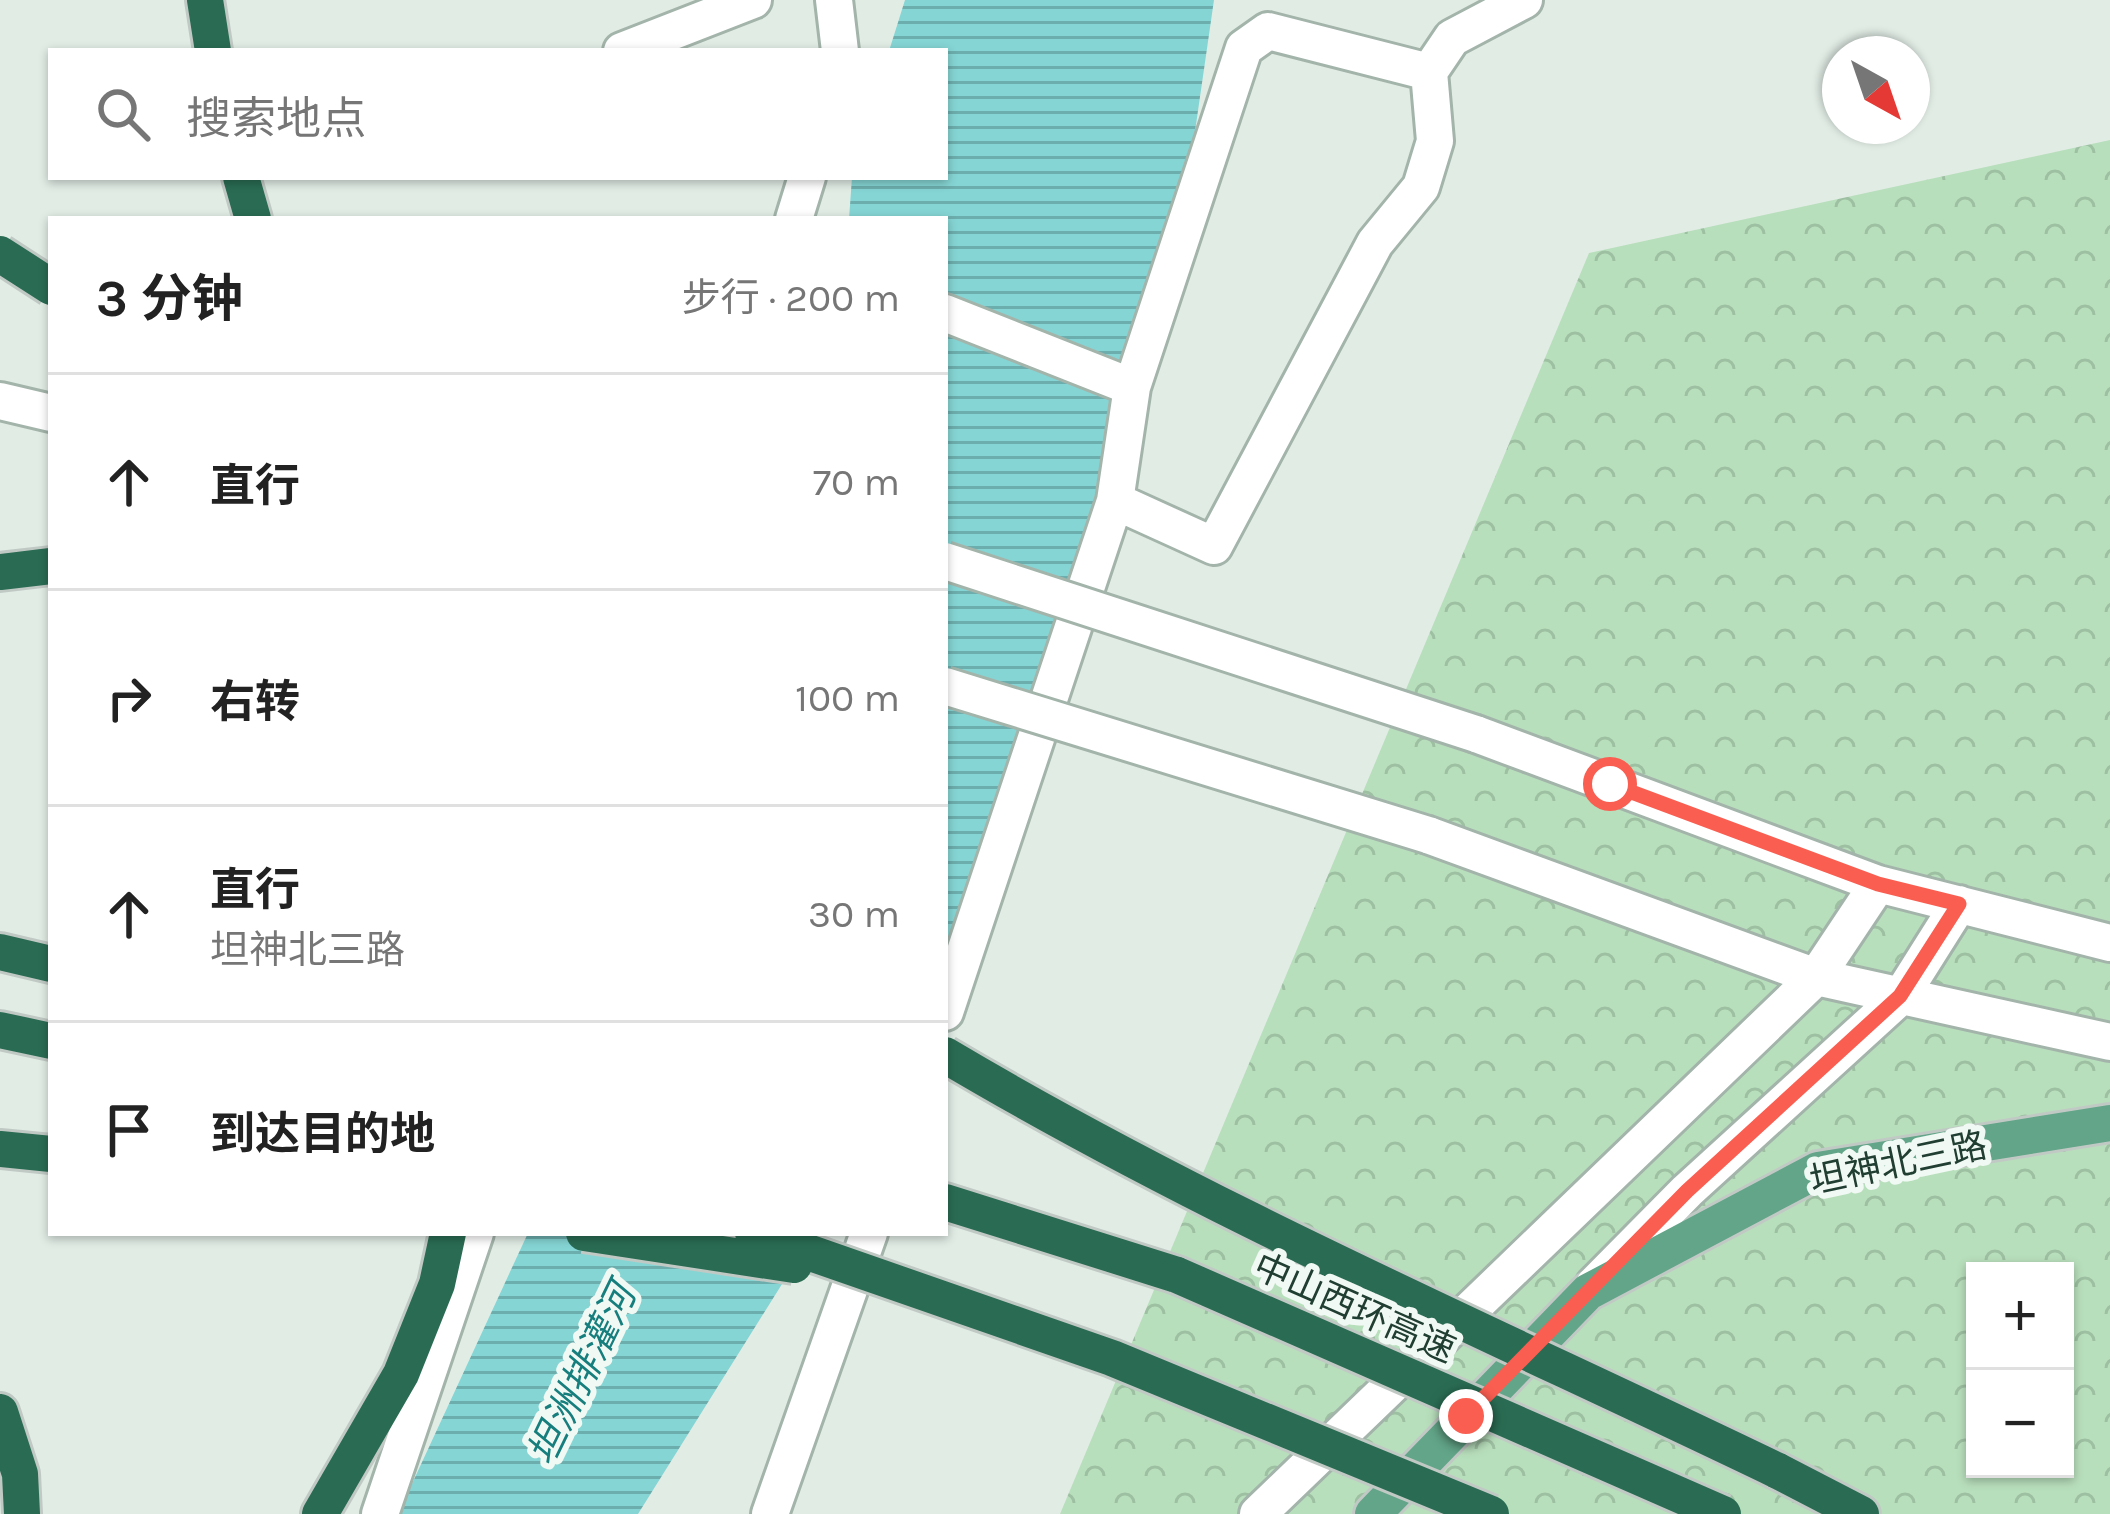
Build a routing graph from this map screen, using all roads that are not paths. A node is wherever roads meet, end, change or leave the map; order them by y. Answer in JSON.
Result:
{"nodes":[{"id":1,"x":205,"y":0,"type":"edge"},
{"id":2,"x":753,"y":0,"type":"edge"},
{"id":3,"x":834,"y":0,"type":"edge"},
{"id":4,"x":1524,"y":0,"type":"edge"},
{"id":5,"x":213,"y":48,"type":"edge"},
{"id":6,"x":630,"y":48,"type":"edge"},
{"id":7,"x":840,"y":48,"type":"edge"},
{"id":8,"x":1429,"y":72,"type":"junction"},
{"id":9,"x":242,"y":180,"type":"edge"},
{"id":10,"x":806,"y":180,"type":"edge"},
{"id":11,"x":252,"y":216,"type":"edge"},
{"id":12,"x":795,"y":216,"type":"edge"},
{"id":13,"x":0,"y":257,"type":"edge"},
{"id":14,"x":48,"y":270,"type":"edge"},
{"id":15,"x":48,"y":285,"type":"edge"},
{"id":16,"x":948,"y":314,"type":"edge"},
{"id":17,"x":1132,"y":387,"type":"junction"},
{"id":18,"x":0,"y":401,"type":"edge"},
{"id":19,"x":48,"y":412,"type":"edge"},
{"id":20,"x":1115,"y":501,"type":"junction"},
{"id":21,"x":948,"y":562,"type":"edge"},
{"id":22,"x":48,"y":566,"type":"edge"},
{"id":23,"x":0,"y":572,"type":"edge"},
{"id":24,"x":948,"y":687,"type":"edge"},
{"id":25,"x":1878,"y":884,"type":"junction"},
{"id":26,"x":1959,"y":904,"type":"junction"},
{"id":27,"x":2110,"y":943,"type":"edge"},
{"id":28,"x":0,"y":952,"type":"edge"},
{"id":29,"x":48,"y":963,"type":"edge"},
{"id":30,"x":1816,"y":977,"type":"junction"},
{"id":31,"x":1900,"y":996,"type":"junction"},
{"id":32,"x":948,"y":1003,"type":"edge"},
{"id":33,"x":0,"y":1030,"type":"edge"},
{"id":34,"x":48,"y":1040,"type":"edge"},
{"id":35,"x":2110,"y":1042,"type":"edge"},
{"id":36,"x":948,"y":1057,"type":"edge"},
{"id":37,"x":2110,"y":1123,"type":"edge"},
{"id":38,"x":0,"y":1149,"type":"edge"},
{"id":39,"x":48,"y":1154,"type":"edge"},
{"id":40,"x":948,"y":1203,"type":"edge"},
{"id":41,"x":447,"y":1236,"type":"edge"},
{"id":42,"x":475,"y":1236,"type":"edge"},
{"id":43,"x":604,"y":1236,"type":"edge"},
{"id":44,"x":761,"y":1236,"type":"edge"},
{"id":45,"x":868,"y":1236,"type":"edge"},
{"id":46,"x":883,"y":1279,"type":"junction"},
{"id":47,"x":1588,"y":1292,"type":"junction"},
{"id":48,"x":0,"y":1412,"type":"edge"},
{"id":49,"x":22,"y":1514,"type":"edge"},
{"id":50,"x":320,"y":1514,"type":"edge"},
{"id":51,"x":380,"y":1514,"type":"edge"},
{"id":52,"x":770,"y":1514,"type":"edge"},
{"id":53,"x":1258,"y":1514,"type":"edge"},
{"id":54,"x":1373,"y":1514,"type":"edge"},
{"id":55,"x":1491,"y":1514,"type":"edge"},
{"id":56,"x":1723,"y":1514,"type":"edge"},
{"id":57,"x":1861,"y":1514,"type":"edge"}],
"edges":[{"from":1,"to":5,"type":"highway"},
{"from":2,"to":6,"type":"street"},
{"from":3,"to":7,"type":"street"},
{"from":4,"to":8,"type":"street"},
{"from":8,"to":17,"type":"street"},
{"from":8,"to":20,"type":"street"},
{"from":9,"to":11,"type":"highway"},
{"from":10,"to":12,"type":"street"},
{"from":13,"to":14,"type":"street","bridge":true},
{"from":13,"to":15,"type":"highway","bridge":true},
{"from":16,"to":17,"type":"street"},
{"from":17,"to":20,"type":"street"},
{"from":18,"to":19,"type":"street"},
{"from":20,"to":32,"type":"street"},
{"from":21,"to":25,"type":"street","bridge":true},
{"from":22,"to":23,"type":"highway"},
{"from":24,"to":30,"type":"street","bridge":true},
{"from":25,"to":26,"type":"street"},
{"from":25,"to":30,"type":"street"},
{"from":26,"to":27,"type":"street"},
{"from":26,"to":31,"type":"street"},
{"from":28,"to":29,"type":"highway"},
{"from":30,"to":31,"type":"street"},
{"from":30,"to":53,"type":"street"},
{"from":31,"to":35,"type":"street"},
{"from":31,"to":47,"type":"street"},
{"from":33,"to":34,"type":"highway"},
{"from":36,"to":57,"type":"highway","bridge":true},
{"from":37,"to":47,"type":"main road","name":"坦神北三路"},
{"from":38,"to":39,"type":"highway"},
{"from":40,"to":56,"type":"highway","name":"中山西环高速","bridge":true},
{"from":41,"to":50,"type":"highway"},
{"from":42,"to":51,"type":"street"},
{"from":43,"to":46,"type":"highway","bridge":true},
{"from":44,"to":46,"type":"highway","bridge":true},
{"from":45,"to":52,"type":"street"},
{"from":46,"to":55,"type":"highway","bridge":true},
{"from":47,"to":54,"type":"main road","name":"坦神北三路"},
{"from":48,"to":49,"type":"highway"}]}
